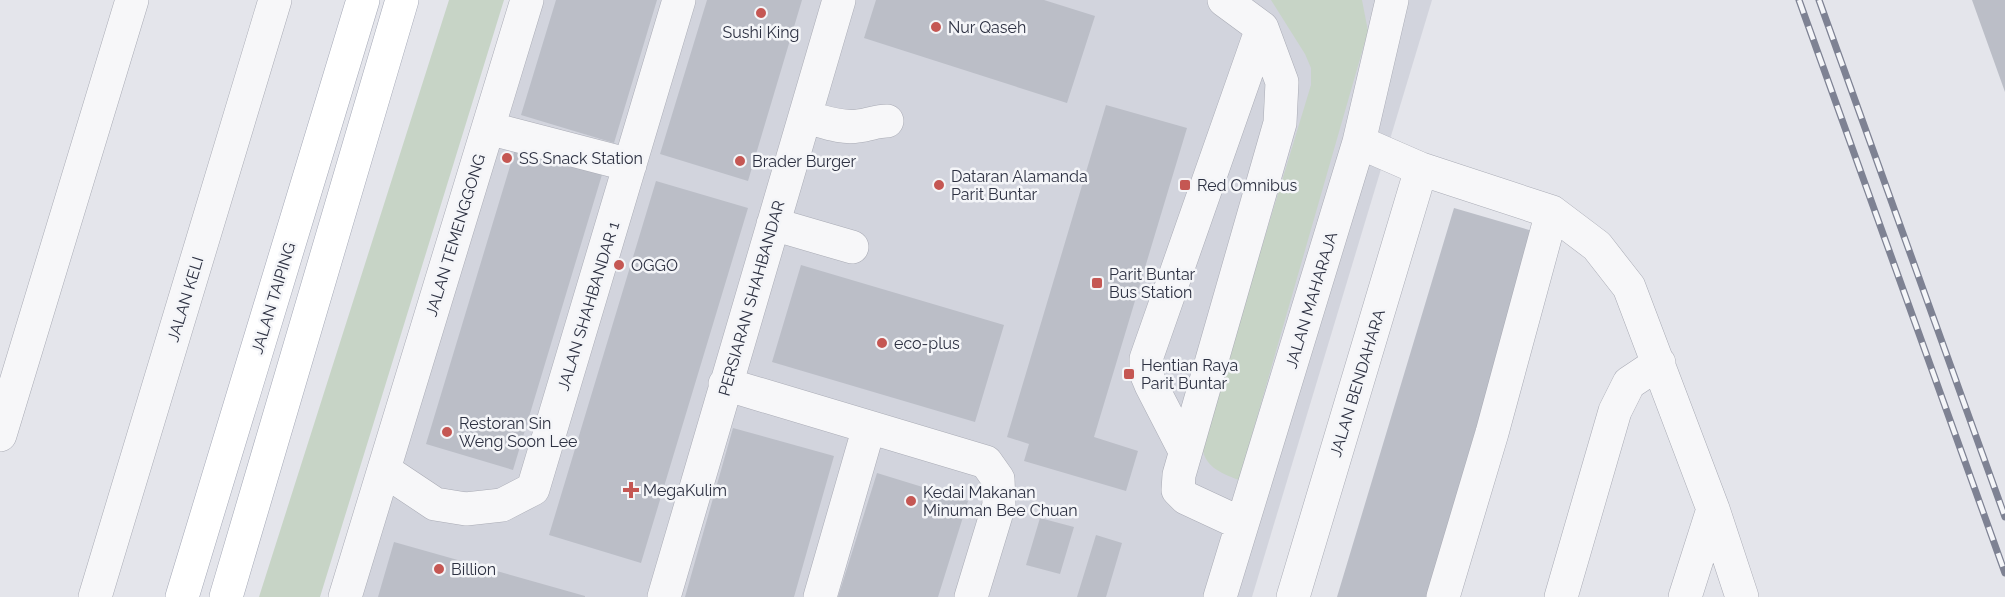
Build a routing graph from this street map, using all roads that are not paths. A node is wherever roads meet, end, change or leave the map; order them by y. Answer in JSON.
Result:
{"nodes":[{"id":1,"x":132,"y":0,"type":"edge"},
{"id":2,"x":274,"y":0,"type":"edge"},
{"id":3,"x":363,"y":0,"type":"edge"},
{"id":4,"x":402,"y":0,"type":"edge"},
{"id":5,"x":527,"y":0,"type":"edge"},
{"id":6,"x":679,"y":0,"type":"edge"},
{"id":7,"x":839,"y":0,"type":"edge"},
{"id":8,"x":1224,"y":0,"type":"edge"},
{"id":9,"x":1392,"y":0,"type":"edge"},
{"id":10,"x":1262,"y":28,"type":"junction"},
{"id":11,"x":805,"y":117,"type":"junction"},
{"id":12,"x":887,"y":121,"type":"dead end"},
{"id":13,"x":488,"y":128,"type":"junction"},
{"id":14,"x":1359,"y":142,"type":"junction"},
{"id":15,"x":630,"y":165,"type":"junction"},
{"id":16,"x":1421,"y":169,"type":"junction"},
{"id":17,"x":1552,"y":212,"type":"junction"},
{"id":18,"x":773,"y":224,"type":"junction"},
{"id":19,"x":852,"y":247,"type":"dead end"},
{"id":20,"x":1659,"y":363,"type":"junction"},
{"id":21,"x":725,"y":384,"type":"junction"},
{"id":22,"x":869,"y":427,"type":"junction"},
{"id":23,"x":0,"y":435,"type":"edge"},
{"id":24,"x":1185,"y":451,"type":"junction"},
{"id":25,"x":384,"y":470,"type":"junction"},
{"id":26,"x":1713,"y":509,"type":"junction"},
{"id":27,"x":1242,"y":524,"type":"junction"},
{"id":28,"x":95,"y":597,"type":"edge"},
{"id":29,"x":182,"y":597,"type":"edge"},
{"id":30,"x":226,"y":597,"type":"edge"},
{"id":31,"x":345,"y":597,"type":"edge"},
{"id":32,"x":664,"y":597,"type":"edge"},
{"id":33,"x":820,"y":597,"type":"edge"},
{"id":34,"x":971,"y":597,"type":"edge"},
{"id":35,"x":1220,"y":597,"type":"edge"},
{"id":36,"x":1293,"y":597,"type":"edge"},
{"id":37,"x":1443,"y":597,"type":"edge"},
{"id":38,"x":1561,"y":597,"type":"edge"},
{"id":39,"x":1685,"y":597,"type":"edge"},
{"id":40,"x":1742,"y":597,"type":"edge"}],
"edges":[{"from":1,"to":23,"type":"street"},
{"from":2,"to":28,"type":"street","name":"JALAN KELI"},
{"from":3,"to":29,"type":"main road","name":"JALAN TAIPING"},
{"from":4,"to":30,"type":"main road"},
{"from":5,"to":13,"type":"street","name":"JALAN TEMENGGONG"},
{"from":6,"to":15,"type":"street","name":"JALAN SHAHBANDAR 1"},
{"from":7,"to":11,"type":"street","name":"PERSIARAN SHAHBANDAR"},
{"from":8,"to":10,"type":"street"},
{"from":9,"to":14,"type":"street","name":"JALAN MAHARAJA"},
{"from":10,"to":24,"type":"street"},
{"from":10,"to":24,"type":"street"},
{"from":11,"to":12,"type":"street"},
{"from":11,"to":18,"type":"street","name":"PERSIARAN SHAHBANDAR"},
{"from":13,"to":15,"type":"street"},
{"from":13,"to":25,"type":"street","name":"JALAN TEMENGGONG"},
{"from":14,"to":16,"type":"street"},
{"from":14,"to":27,"type":"street","name":"JALAN MAHARAJA"},
{"from":15,"to":25,"type":"street","name":"JALAN SHAHBANDAR 1"},
{"from":16,"to":17,"type":"street"},
{"from":16,"to":36,"type":"street","name":"JALAN BENDAHARA"},
{"from":17,"to":20,"type":"street"},
{"from":17,"to":37,"type":"street"},
{"from":18,"to":19,"type":"street"},
{"from":18,"to":21,"type":"street","name":"PERSIARAN SHAHBANDAR"},
{"from":20,"to":26,"type":"street"},
{"from":20,"to":38,"type":"street"},
{"from":21,"to":22,"type":"street"},
{"from":21,"to":32,"type":"street","name":"PERSIARAN SHAHBANDAR"},
{"from":22,"to":33,"type":"street"},
{"from":22,"to":34,"type":"street"},
{"from":24,"to":27,"type":"street"},
{"from":25,"to":31,"type":"street","name":"JALAN TEMENGGONG"},
{"from":26,"to":39,"type":"street"},
{"from":26,"to":40,"type":"street"},
{"from":27,"to":35,"type":"street","name":"JALAN MAHARAJA"}]}
